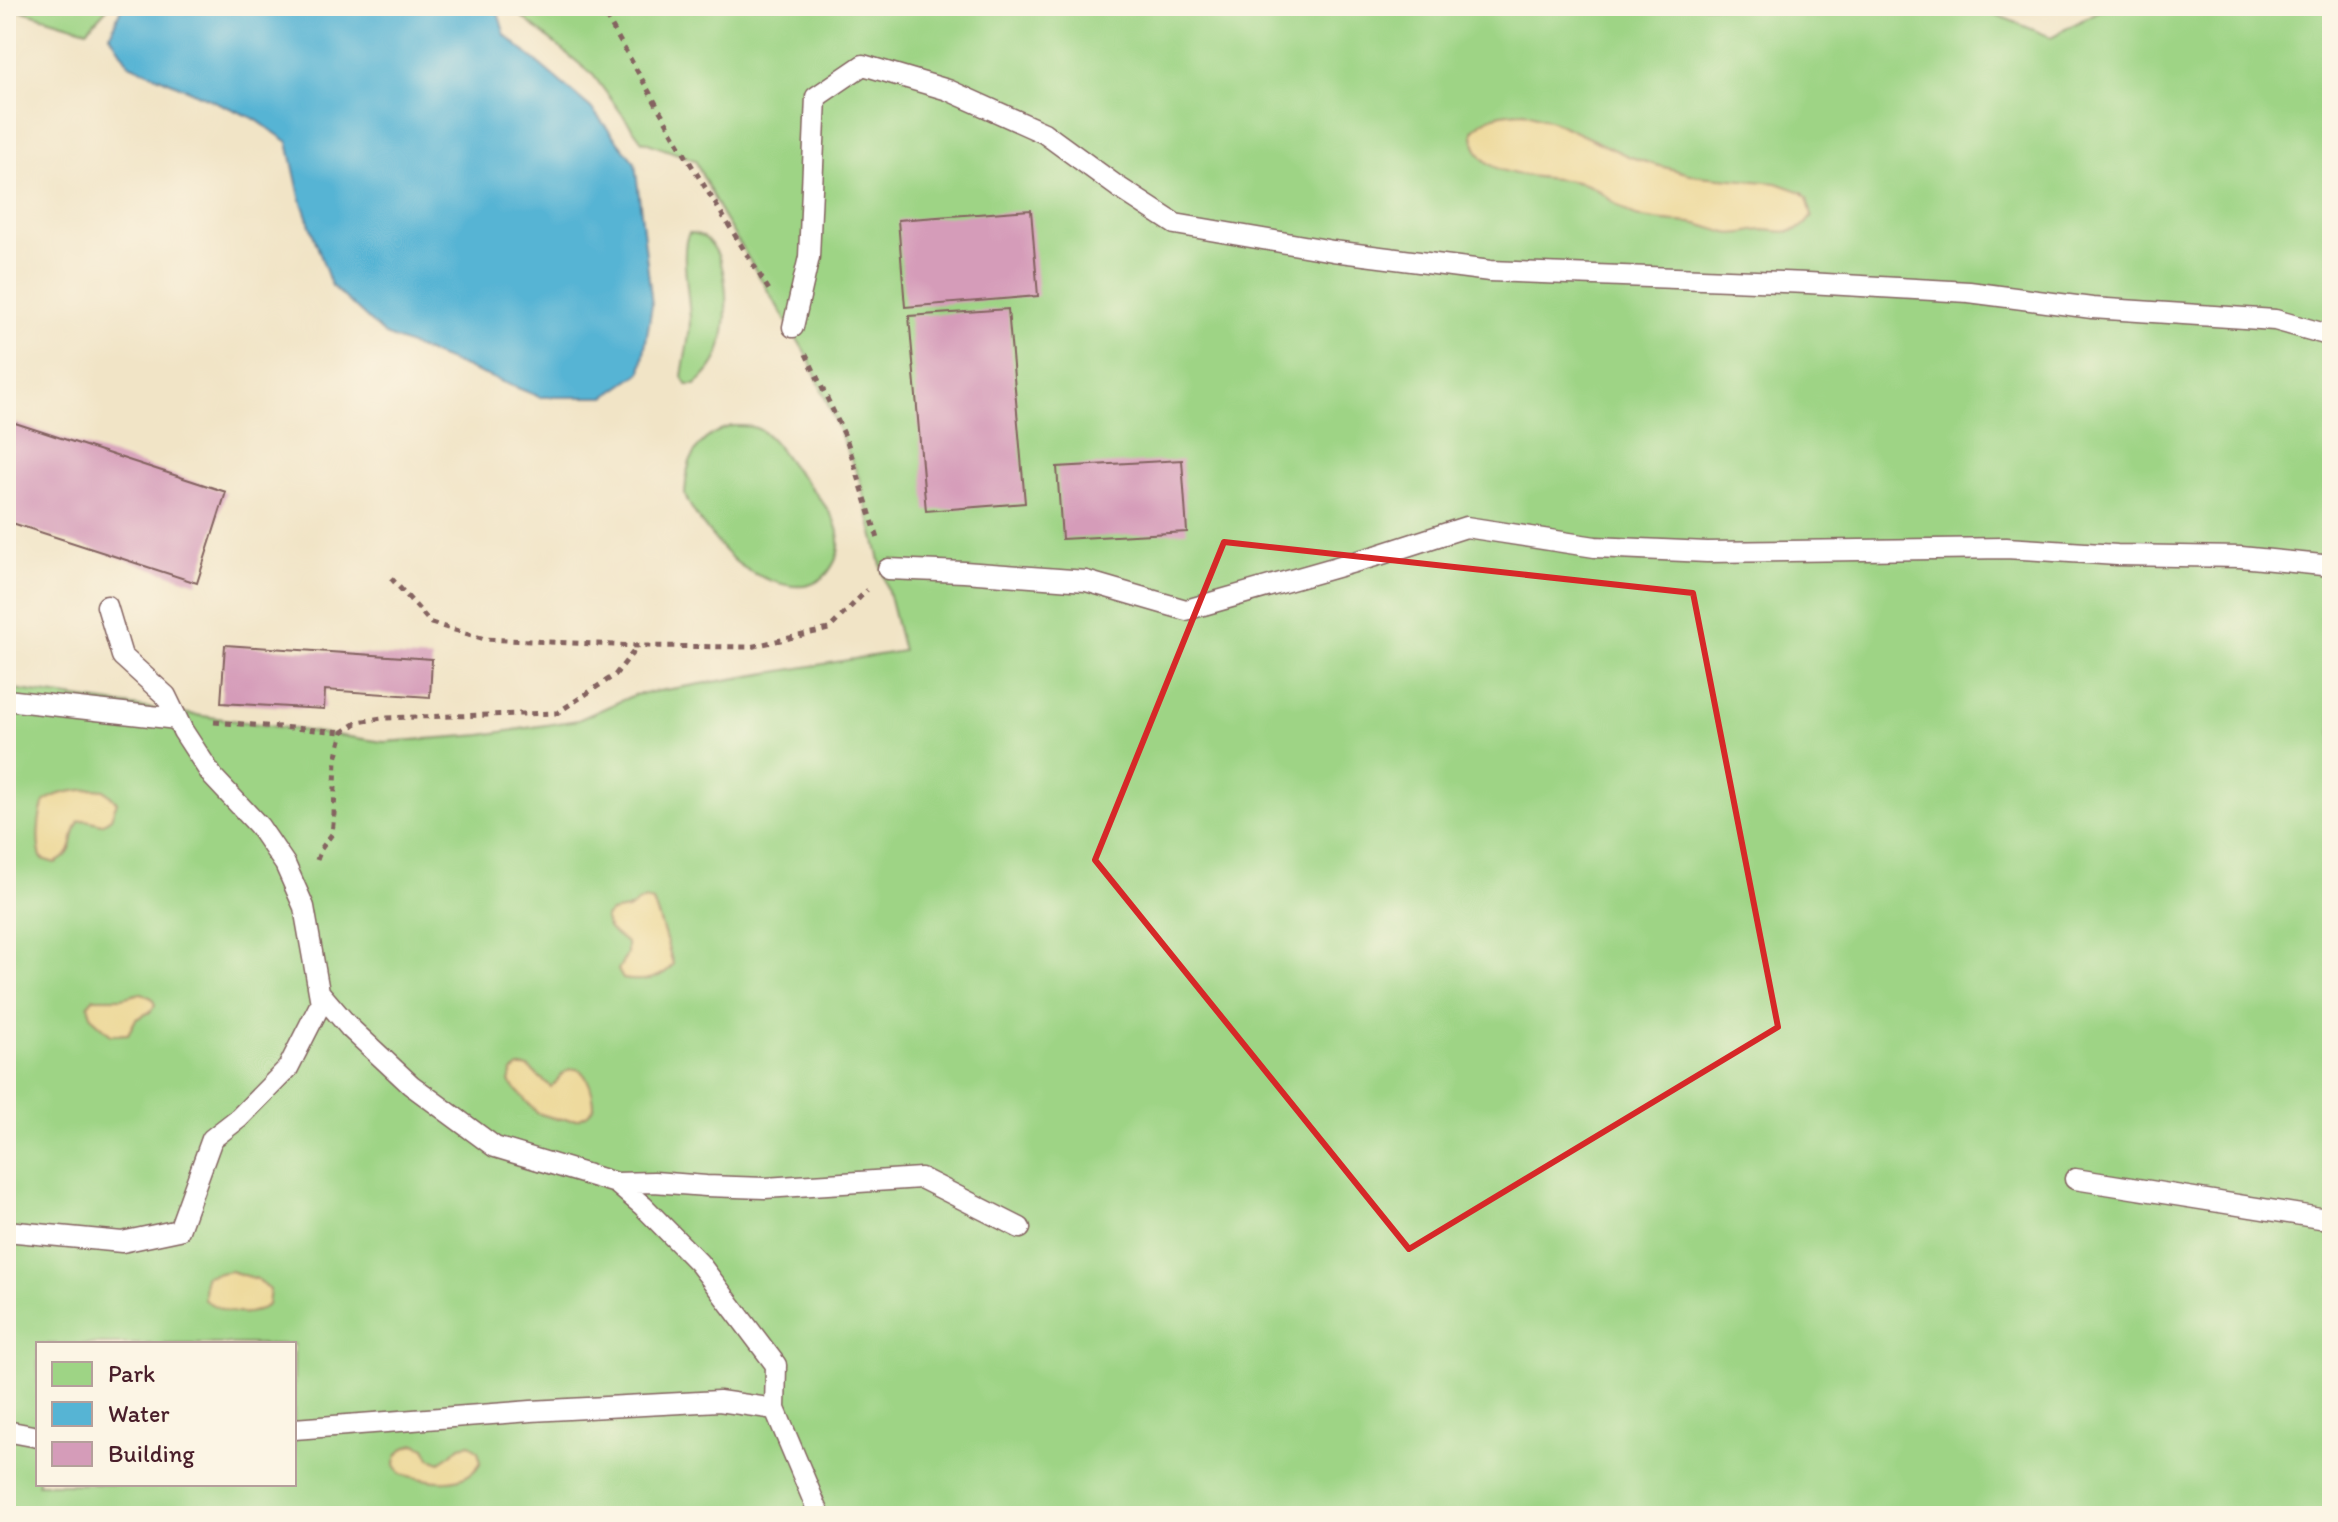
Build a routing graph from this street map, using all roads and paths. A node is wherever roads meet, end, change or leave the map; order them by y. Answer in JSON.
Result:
{"nodes":[{"id":1,"x":600,"y":6,"type":"edge"},
{"id":2,"x":793,"y":327,"type":"junction"},
{"id":3,"x":2332,"y":336,"type":"edge"},
{"id":4,"x":2332,"y":566,"type":"edge"},
{"id":5,"x":888,"y":569,"type":"junction"},
{"id":6,"x":391,"y":578,"type":"dead end"},
{"id":7,"x":107,"y":606,"type":"dead end"},
{"id":8,"x":638,"y":646,"type":"junction"},
{"id":9,"x":6,"y":700,"type":"edge"},
{"id":10,"x":177,"y":719,"type":"junction"},
{"id":11,"x":343,"y":732,"type":"junction"},
{"id":12,"x":301,"y":902,"type":"junction"},
{"id":13,"x":319,"y":992,"type":"junction"},
{"id":14,"x":2075,"y":1179,"type":"dead end"},
{"id":15,"x":616,"y":1183,"type":"junction"},
{"id":16,"x":2332,"y":1217,"type":"edge"},
{"id":17,"x":1020,"y":1228,"type":"dead end"},
{"id":18,"x":6,"y":1231,"type":"edge"},
{"id":19,"x":775,"y":1409,"type":"junction"},
{"id":20,"x":296,"y":1429,"type":"edge"},
{"id":21,"x":6,"y":1431,"type":"edge"},
{"id":22,"x":36,"y":1437,"type":"edge"},
{"id":23,"x":820,"y":1516,"type":"edge"}],
"edges":[{"from":1,"to":2,"type":"path"},
{"from":2,"to":3,"type":"lane"},
{"from":2,"to":5,"type":"path"},
{"from":4,"to":5,"type":"lane"},
{"from":5,"to":8,"type":"path"},
{"from":6,"to":8,"type":"path"},
{"from":7,"to":10,"type":"lane"},
{"from":8,"to":11,"type":"path"},
{"from":9,"to":10,"type":"lane"},
{"from":10,"to":11,"type":"path"},
{"from":10,"to":12,"type":"lane"},
{"from":11,"to":12,"type":"path"},
{"from":12,"to":13,"type":"lane"},
{"from":13,"to":15,"type":"lane"},
{"from":13,"to":18,"type":"lane"},
{"from":14,"to":16,"type":"lane"},
{"from":15,"to":17,"type":"lane"},
{"from":15,"to":19,"type":"lane"},
{"from":19,"to":20,"type":"lane"},
{"from":19,"to":23,"type":"lane"},
{"from":21,"to":22,"type":"lane"}]}
